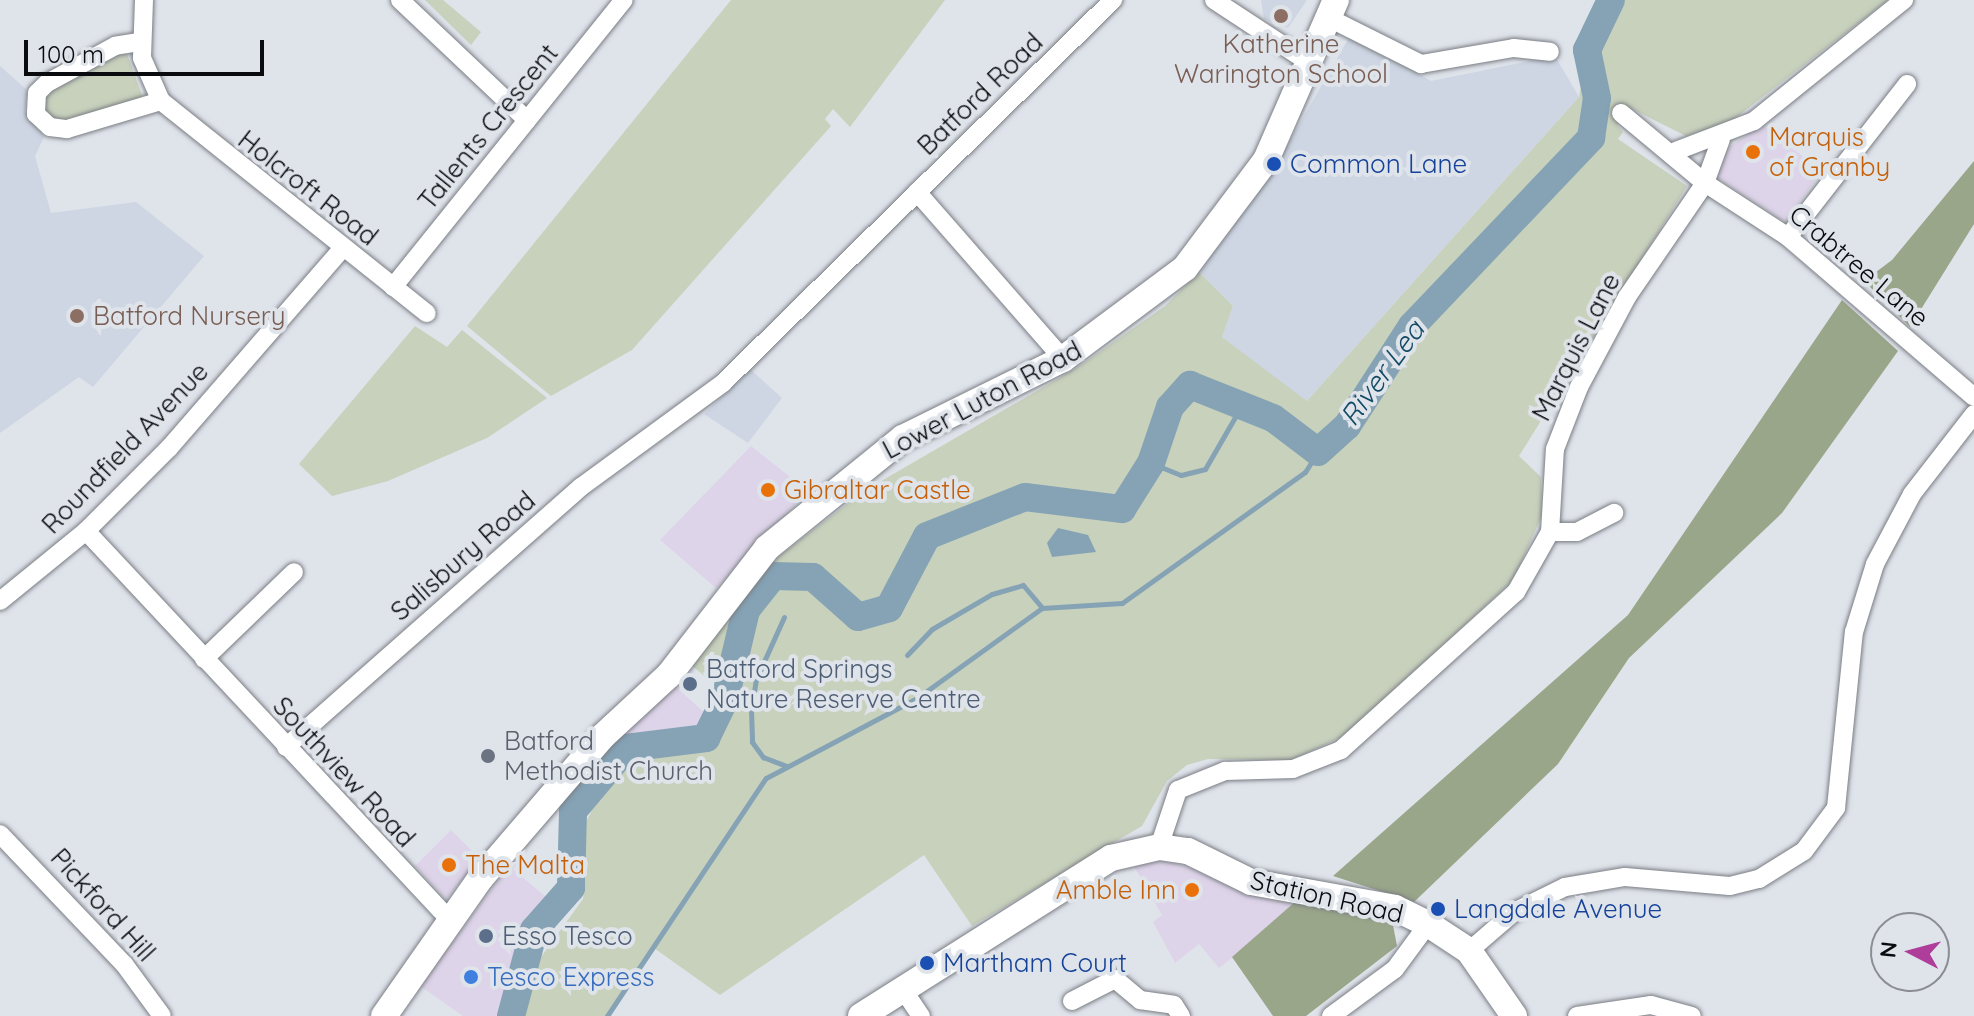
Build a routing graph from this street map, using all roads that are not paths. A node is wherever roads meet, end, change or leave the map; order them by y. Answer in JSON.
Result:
{"nodes":[{"id":1,"x":144,"y":0,"type":"edge"},
{"id":2,"x":400,"y":0,"type":"edge"},
{"id":3,"x":624,"y":0,"type":"edge"},
{"id":4,"x":1113,"y":0,"type":"edge"},
{"id":5,"x":1214,"y":0,"type":"edge"},
{"id":6,"x":1904,"y":0,"type":"edge"},
{"id":7,"x":1332,"y":9,"type":"edge"},
{"id":8,"x":139,"y":42,"type":"junction"},
{"id":9,"x":1550,"y":52,"type":"dead end"},
{"id":10,"x":1310,"y":63,"type":"junction"},
{"id":11,"x":1907,"y":84,"type":"dead end"},
{"id":12,"x":161,"y":101,"type":"junction"},
{"id":13,"x":1621,"y":113,"type":"dead end"},
{"id":14,"x":527,"y":120,"type":"junction"},
{"id":15,"x":1721,"y":139,"type":"junction"},
{"id":16,"x":1676,"y":151,"type":"junction"},
{"id":17,"x":1705,"y":183,"type":"junction"},
{"id":18,"x":917,"y":192,"type":"junction"},
{"id":19,"x":1788,"y":237,"type":"junction"},
{"id":20,"x":342,"y":249,"type":"junction"},
{"id":21,"x":393,"y":287,"type":"junction"},
{"id":22,"x":427,"y":313,"type":"dead end"},
{"id":23,"x":1063,"y":359,"type":"junction"},
{"id":24,"x":1974,"y":397,"type":"edge"},
{"id":25,"x":1974,"y":414,"type":"edge"},
{"id":26,"x":684,"y":418,"type":"joint"},
{"id":27,"x":1614,"y":513,"type":"dead end"},
{"id":28,"x":86,"y":531,"type":"junction"},
{"id":29,"x":1550,"y":532,"type":"junction"},
{"id":30,"x":294,"y":572,"type":"dead end"},
{"id":31,"x":0,"y":601,"type":"edge"},
{"id":32,"x":204,"y":659,"type":"junction"},
{"id":33,"x":286,"y":747,"type":"junction"},
{"id":34,"x":0,"y":834,"type":"edge"},
{"id":35,"x":1159,"y":847,"type":"junction"},
{"id":36,"x":449,"y":919,"type":"junction"},
{"id":37,"x":1428,"y":924,"type":"junction"},
{"id":38,"x":1469,"y":951,"type":"junction"},
{"id":39,"x":902,"y":988,"type":"junction"},
{"id":40,"x":1072,"y":1001,"type":"dead end"},
{"id":41,"x":162,"y":1016,"type":"edge"},
{"id":42,"x":384,"y":1016,"type":"edge"},
{"id":43,"x":861,"y":1016,"type":"edge"},
{"id":44,"x":921,"y":1016,"type":"edge"},
{"id":45,"x":1181,"y":1016,"type":"edge"},
{"id":46,"x":1331,"y":1016,"type":"edge"},
{"id":47,"x":1514,"y":1016,"type":"edge"},
{"id":48,"x":1577,"y":1016,"type":"edge"},
{"id":49,"x":1692,"y":1016,"type":"edge"}],
"edges":[{"from":1,"to":8,"type":"street"},
{"from":2,"to":14,"type":"street"},
{"from":3,"to":14,"type":"street","name":"Tallents Crescent"},
{"from":4,"to":18,"type":"street","name":"Batford Road"},
{"from":5,"to":10,"type":"street"},
{"from":6,"to":15,"type":"street"},
{"from":7,"to":9,"type":"street","name":"Lower Luton Road"},
{"from":7,"to":10,"type":"main road","name":"Lower Luton Road"},
{"from":8,"to":12,"type":"street"},
{"from":8,"to":12,"type":"street"},
{"from":10,"to":23,"type":"main road","name":"Lower Luton Road"},
{"from":11,"to":19,"type":"street"},
{"from":12,"to":20,"type":"street","name":"Holcroft Road"},
{"from":13,"to":16,"type":"street","name":"Crabtree Lane"},
{"from":14,"to":21,"type":"street","name":"Tallents Crescent"},
{"from":15,"to":16,"type":"street"},
{"from":15,"to":17,"type":"street","name":"Marquis Lane"},
{"from":16,"to":17,"type":"street","name":"Crabtree Lane"},
{"from":17,"to":19,"type":"street","name":"Crabtree Lane"},
{"from":17,"to":29,"type":"street","name":"Marquis Lane"},
{"from":18,"to":23,"type":"street","name":"Batford Road"},
{"from":18,"to":26,"type":"street","name":"Batford Road"},
{"from":19,"to":24,"type":"street","name":"Crabtree Lane"},
{"from":20,"to":21,"type":"street","name":"Holcroft Road"},
{"from":20,"to":28,"type":"street","name":"Roundfield Avenue"},
{"from":21,"to":22,"type":"street","name":"Holcroft Road"},
{"from":23,"to":36,"type":"main road","name":"Lower Luton Road"},
{"from":25,"to":38,"type":"street"},
{"from":26,"to":33,"type":"street","name":"Salisbury Road"},
{"from":27,"to":29,"type":"street"},
{"from":28,"to":31,"type":"street","name":"Roundfield Avenue"},
{"from":28,"to":32,"type":"street","name":"Southview Road"},
{"from":29,"to":35,"type":"street","name":"Marquis Lane"},
{"from":30,"to":32,"type":"street"},
{"from":32,"to":33,"type":"street","name":"Southview Road"},
{"from":33,"to":36,"type":"street","name":"Southview Road"},
{"from":34,"to":41,"type":"street","name":"Pickford Hill"},
{"from":35,"to":37,"type":"main road","name":"Station Road"},
{"from":35,"to":39,"type":"main road","name":"Station Road"},
{"from":36,"to":42,"type":"main road","name":"Lower Luton Road"},
{"from":37,"to":38,"type":"main road","name":"Station Road"},
{"from":37,"to":46,"type":"street"},
{"from":38,"to":47,"type":"main road","name":"Station Road"},
{"from":39,"to":43,"type":"main road","name":"Station Road"},
{"from":39,"to":44,"type":"street"},
{"from":40,"to":45,"type":"street"},
{"from":48,"to":49,"type":"street"}]}
